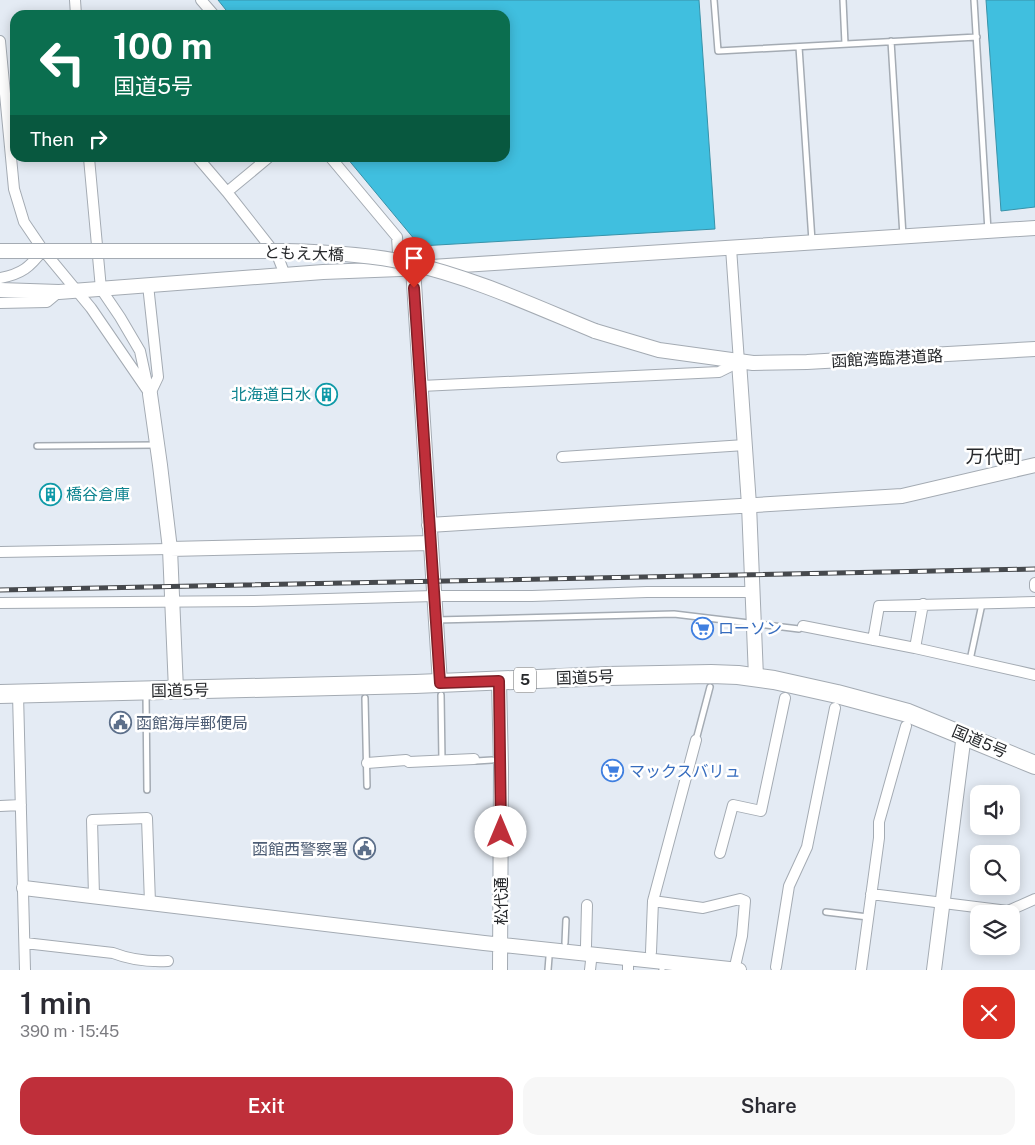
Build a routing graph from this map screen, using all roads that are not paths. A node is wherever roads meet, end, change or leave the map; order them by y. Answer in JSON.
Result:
{"nodes":[{"id":1,"x":201,"y":0,"type":"edge"},
{"id":2,"x":714,"y":0,"type":"edge"},
{"id":3,"x":843,"y":0,"type":"edge"},
{"id":4,"x":974,"y":0,"type":"edge"},
{"id":5,"x":210,"y":10,"type":"edge"},
{"id":6,"x":977,"y":37,"type":"junction"},
{"id":7,"x":0,"y":41,"type":"edge"},
{"id":8,"x":891,"y":42,"type":"junction"},
{"id":9,"x":845,"y":44,"type":"junction"},
{"id":10,"x":799,"y":47,"type":"junction"},
{"id":11,"x":10,"y":93,"type":"edge"},
{"id":12,"x":13,"y":162,"type":"edge"},
{"id":13,"x":89,"y":162,"type":"edge"},
{"id":14,"x":201,"y":162,"type":"edge"},
{"id":15,"x":263,"y":162,"type":"edge"},
{"id":16,"x":334,"y":162,"type":"edge"},
{"id":17,"x":227,"y":192,"type":"junction"},
{"id":18,"x":1035,"y":228,"type":"edge"},
{"id":19,"x":988,"y":231,"type":"junction"},
{"id":20,"x":903,"y":237,"type":"junction"},
{"id":21,"x":812,"y":242,"type":"junction"},
{"id":22,"x":731,"y":248,"type":"junction"},
{"id":23,"x":43,"y":250,"type":"junction"},
{"id":24,"x":0,"y":251,"type":"edge"},
{"id":25,"x":406,"y":268,"type":"junction"},
{"id":26,"x":285,"y":275,"type":"junction"},
{"id":27,"x":0,"y":278,"type":"edge"},
{"id":28,"x":148,"y":285,"type":"junction"},
{"id":29,"x":101,"y":289,"type":"junction"},
{"id":30,"x":0,"y":290,"type":"edge"},
{"id":31,"x":75,"y":290,"type":"junction"},
{"id":32,"x":59,"y":292,"type":"junction"},
{"id":33,"x":0,"y":303,"type":"edge"},
{"id":34,"x":1035,"y":349,"type":"edge"},
{"id":35,"x":740,"y":362,"type":"junction"},
{"id":36,"x":421,"y":386,"type":"junction"},
{"id":37,"x":150,"y":394,"type":"junction"},
{"id":38,"x":157,"y":445,"type":"junction"},
{"id":39,"x":745,"y":445,"type":"junction"},
{"id":40,"x":38,"y":446,"type":"dead end"},
{"id":41,"x":562,"y":457,"type":"dead end"},
{"id":42,"x":1035,"y":465,"type":"edge"},
{"id":43,"x":749,"y":505,"type":"junction"},
{"id":44,"x":430,"y":525,"type":"junction"},
{"id":45,"x":431,"y":542,"type":"junction"},
{"id":46,"x":170,"y":549,"type":"junction"},
{"id":47,"x":0,"y":552,"type":"edge"},
{"id":48,"x":1035,"y":583,"type":"edge"},
{"id":49,"x":1035,"y":587,"type":"edge"},
{"id":50,"x":752,"y":592,"type":"junction"},
{"id":51,"x":434,"y":596,"type":"junction"},
{"id":52,"x":172,"y":602,"type":"junction"},
{"id":53,"x":1035,"y":602,"type":"edge"},
{"id":54,"x":0,"y":603,"type":"edge"},
{"id":55,"x":982,"y":603,"type":"junction"},
{"id":56,"x":923,"y":604,"type":"junction"},
{"id":57,"x":436,"y":620,"type":"junction"},
{"id":58,"x":753,"y":624,"type":"junction"},
{"id":59,"x":803,"y":626,"type":"joint"},
{"id":60,"x":873,"y":640,"type":"junction"},
{"id":61,"x":915,"y":648,"type":"junction"},
{"id":62,"x":970,"y":660,"type":"junction"},
{"id":63,"x":1035,"y":675,"type":"edge"},
{"id":64,"x":756,"y":677,"type":"junction"},
{"id":65,"x":499,"y":681,"type":"junction"},
{"id":66,"x":710,"y":687,"type":"dead end"},
{"id":67,"x":440,"y":689,"type":"junction"},
{"id":68,"x":176,"y":690,"type":"junction"},
{"id":69,"x":146,"y":691,"type":"junction"},
{"id":70,"x":9,"y":694,"type":"edge"},
{"id":71,"x":365,"y":698,"type":"dead end"},
{"id":72,"x":785,"y":698,"type":"dead end"},
{"id":73,"x":835,"y":708,"type":"dead end"},
{"id":74,"x":906,"y":726,"type":"dead end"},
{"id":75,"x":964,"y":734,"type":"junction"},
{"id":76,"x":696,"y":740,"type":"joint"},
{"id":77,"x":474,"y":759,"type":"joint"},
{"id":78,"x":492,"y":760,"type":"dead end"},
{"id":79,"x":442,"y":761,"type":"junction"},
{"id":80,"x":367,"y":763,"type":"junction"},
{"id":81,"x":1035,"y":765,"type":"edge"},
{"id":82,"x":368,"y":786,"type":"dead end"},
{"id":83,"x":147,"y":790,"type":"dead end"},
{"id":84,"x":21,"y":805,"type":"junction"},
{"id":85,"x":0,"y":806,"type":"edge"},
{"id":86,"x":720,"y":853,"type":"dead end"},
{"id":87,"x":24,"y":888,"type":"junction"},
{"id":88,"x":871,"y":894,"type":"junction"},
{"id":89,"x":94,"y":896,"type":"junction"},
{"id":90,"x":1035,"y":899,"type":"edge"},
{"id":91,"x":654,"y":901,"type":"junction"},
{"id":92,"x":150,"y":903,"type":"junction"},
{"id":93,"x":942,"y":903,"type":"junction"},
{"id":94,"x":587,"y":904,"type":"dead end"},
{"id":95,"x":826,"y":912,"type":"dead end"},
{"id":96,"x":868,"y":917,"type":"junction"},
{"id":97,"x":566,"y":920,"type":"dead end"},
{"id":98,"x":24,"y":943,"type":"junction"},
{"id":99,"x":565,"y":943,"type":"dead end"},
{"id":100,"x":501,"y":944,"type":"junction"},
{"id":101,"x":586,"y":946,"type":"dead end"},
{"id":102,"x":651,"y":952,"type":"dead end"},
{"id":103,"x":549,"y":957,"type":"dead end"},
{"id":104,"x":168,"y":961,"type":"dead end"},
{"id":105,"x":738,"y":966,"type":"edge"},
{"id":106,"x":776,"y":967,"type":"dead end"},
{"id":107,"x":25,"y":970,"type":"edge"},
{"id":108,"x":500,"y":970,"type":"edge"},
{"id":109,"x":548,"y":970,"type":"edge"},
{"id":110,"x":861,"y":970,"type":"edge"},
{"id":111,"x":934,"y":970,"type":"edge"}],
"edges":[{"from":1,"to":5,"type":"street"},
{"from":2,"to":10,"type":"lane"},
{"from":3,"to":9,"type":"lane"},
{"from":4,"to":6,"type":"lane"},
{"from":6,"to":8,"type":"lane"},
{"from":6,"to":19,"type":"lane"},
{"from":7,"to":11,"type":"street"},
{"from":8,"to":9,"type":"lane"},
{"from":8,"to":20,"type":"lane"},
{"from":9,"to":10,"type":"lane"},
{"from":10,"to":21,"type":"lane"},
{"from":12,"to":23,"type":"street"},
{"from":13,"to":29,"type":"street"},
{"from":14,"to":17,"type":"street"},
{"from":15,"to":17,"type":"street"},
{"from":16,"to":25,"type":"street"},
{"from":17,"to":26,"type":"street"},
{"from":18,"to":19,"type":"street"},
{"from":19,"to":20,"type":"street"},
{"from":20,"to":21,"type":"street"},
{"from":21,"to":22,"type":"street"},
{"from":22,"to":25,"type":"street"},
{"from":22,"to":35,"type":"street"},
{"from":23,"to":27,"type":"street"},
{"from":23,"to":31,"type":"street"},
{"from":24,"to":35,"type":"street","name":"ともえ大橋","bridge":true},
{"from":25,"to":26,"type":"street"},
{"from":25,"to":36,"type":"street"},
{"from":26,"to":28,"type":"street"},
{"from":28,"to":29,"type":"street"},
{"from":28,"to":37,"type":"street"},
{"from":29,"to":31,"type":"street"},
{"from":29,"to":37,"type":"street"},
{"from":30,"to":32,"type":"street"},
{"from":31,"to":32,"type":"street"},
{"from":31,"to":37,"type":"street"},
{"from":32,"to":33,"type":"street"},
{"from":34,"to":35,"type":"street","name":"函館湾臨港道路"},
{"from":35,"to":36,"type":"street"},
{"from":35,"to":39,"type":"street"},
{"from":36,"to":44,"type":"street"},
{"from":37,"to":38,"type":"street"},
{"from":38,"to":40,"type":"lane"},
{"from":38,"to":46,"type":"street"},
{"from":39,"to":41,"type":"street"},
{"from":39,"to":43,"type":"street"},
{"from":42,"to":43,"type":"street"},
{"from":43,"to":44,"type":"street"},
{"from":43,"to":50,"type":"street"},
{"from":44,"to":45,"type":"street"},
{"from":45,"to":46,"type":"street"},
{"from":45,"to":51,"type":"street"},
{"from":46,"to":47,"type":"street"},
{"from":46,"to":52,"type":"street"},
{"from":48,"to":49,"type":"street"},
{"from":50,"to":51,"type":"street"},
{"from":50,"to":58,"type":"street"},
{"from":51,"to":52,"type":"street"},
{"from":51,"to":57,"type":"street"},
{"from":52,"to":54,"type":"street"},
{"from":52,"to":68,"type":"street"},
{"from":53,"to":55,"type":"street"},
{"from":55,"to":56,"type":"street"},
{"from":55,"to":62,"type":"lane"},
{"from":56,"to":60,"type":"street"},
{"from":56,"to":61,"type":"street"},
{"from":57,"to":58,"type":"lane"},
{"from":57,"to":67,"type":"street"},
{"from":58,"to":59,"type":"lane"},
{"from":58,"to":64,"type":"street"},
{"from":59,"to":60,"type":"street"},
{"from":60,"to":61,"type":"street"},
{"from":61,"to":62,"type":"street"},
{"from":62,"to":63,"type":"street"},
{"from":64,"to":65,"type":"highway","name":"国道5号","number":"5"},
{"from":64,"to":75,"type":"highway","name":"国道5号","number":"5"},
{"from":65,"to":67,"type":"highway","name":"国道5号","number":"5"},
{"from":65,"to":100,"type":"street","name":"松代通"},
{"from":66,"to":76,"type":"lane"},
{"from":67,"to":68,"type":"highway","name":"国道5号","number":"5"},
{"from":67,"to":79,"type":"lane"},
{"from":68,"to":69,"type":"highway","name":"国道5号","number":"5"},
{"from":69,"to":70,"type":"highway","name":"国道5号","number":"5"},
{"from":69,"to":83,"type":"lane"},
{"from":70,"to":84,"type":"street"},
{"from":71,"to":80,"type":"lane"},
{"from":72,"to":86,"type":"street"},
{"from":73,"to":106,"type":"street"},
{"from":74,"to":88,"type":"street"},
{"from":75,"to":81,"type":"highway","name":"国道5号","number":"5"},
{"from":75,"to":93,"type":"street"},
{"from":76,"to":91,"type":"street"},
{"from":77,"to":78,"type":"lane"},
{"from":77,"to":79,"type":"street"},
{"from":79,"to":80,"type":"street"},
{"from":80,"to":82,"type":"lane"},
{"from":84,"to":85,"type":"street"},
{"from":84,"to":87,"type":"street"},
{"from":87,"to":89,"type":"street"},
{"from":87,"to":98,"type":"street"},
{"from":88,"to":93,"type":"street"},
{"from":88,"to":96,"type":"street"},
{"from":89,"to":92,"type":"street"},
{"from":89,"to":92,"type":"street"},
{"from":90,"to":93,"type":"street"},
{"from":91,"to":102,"type":"street"},
{"from":91,"to":105,"type":"street"},
{"from":92,"to":100,"type":"street"},
{"from":93,"to":111,"type":"street"},
{"from":94,"to":101,"type":"street"},
{"from":95,"to":96,"type":"lane"},
{"from":96,"to":110,"type":"street"},
{"from":97,"to":99,"type":"lane"},
{"from":98,"to":104,"type":"street"},
{"from":98,"to":107,"type":"street"},
{"from":100,"to":105,"type":"street"},
{"from":100,"to":108,"type":"street","name":"松代通"},
{"from":103,"to":109,"type":"lane"}]}
